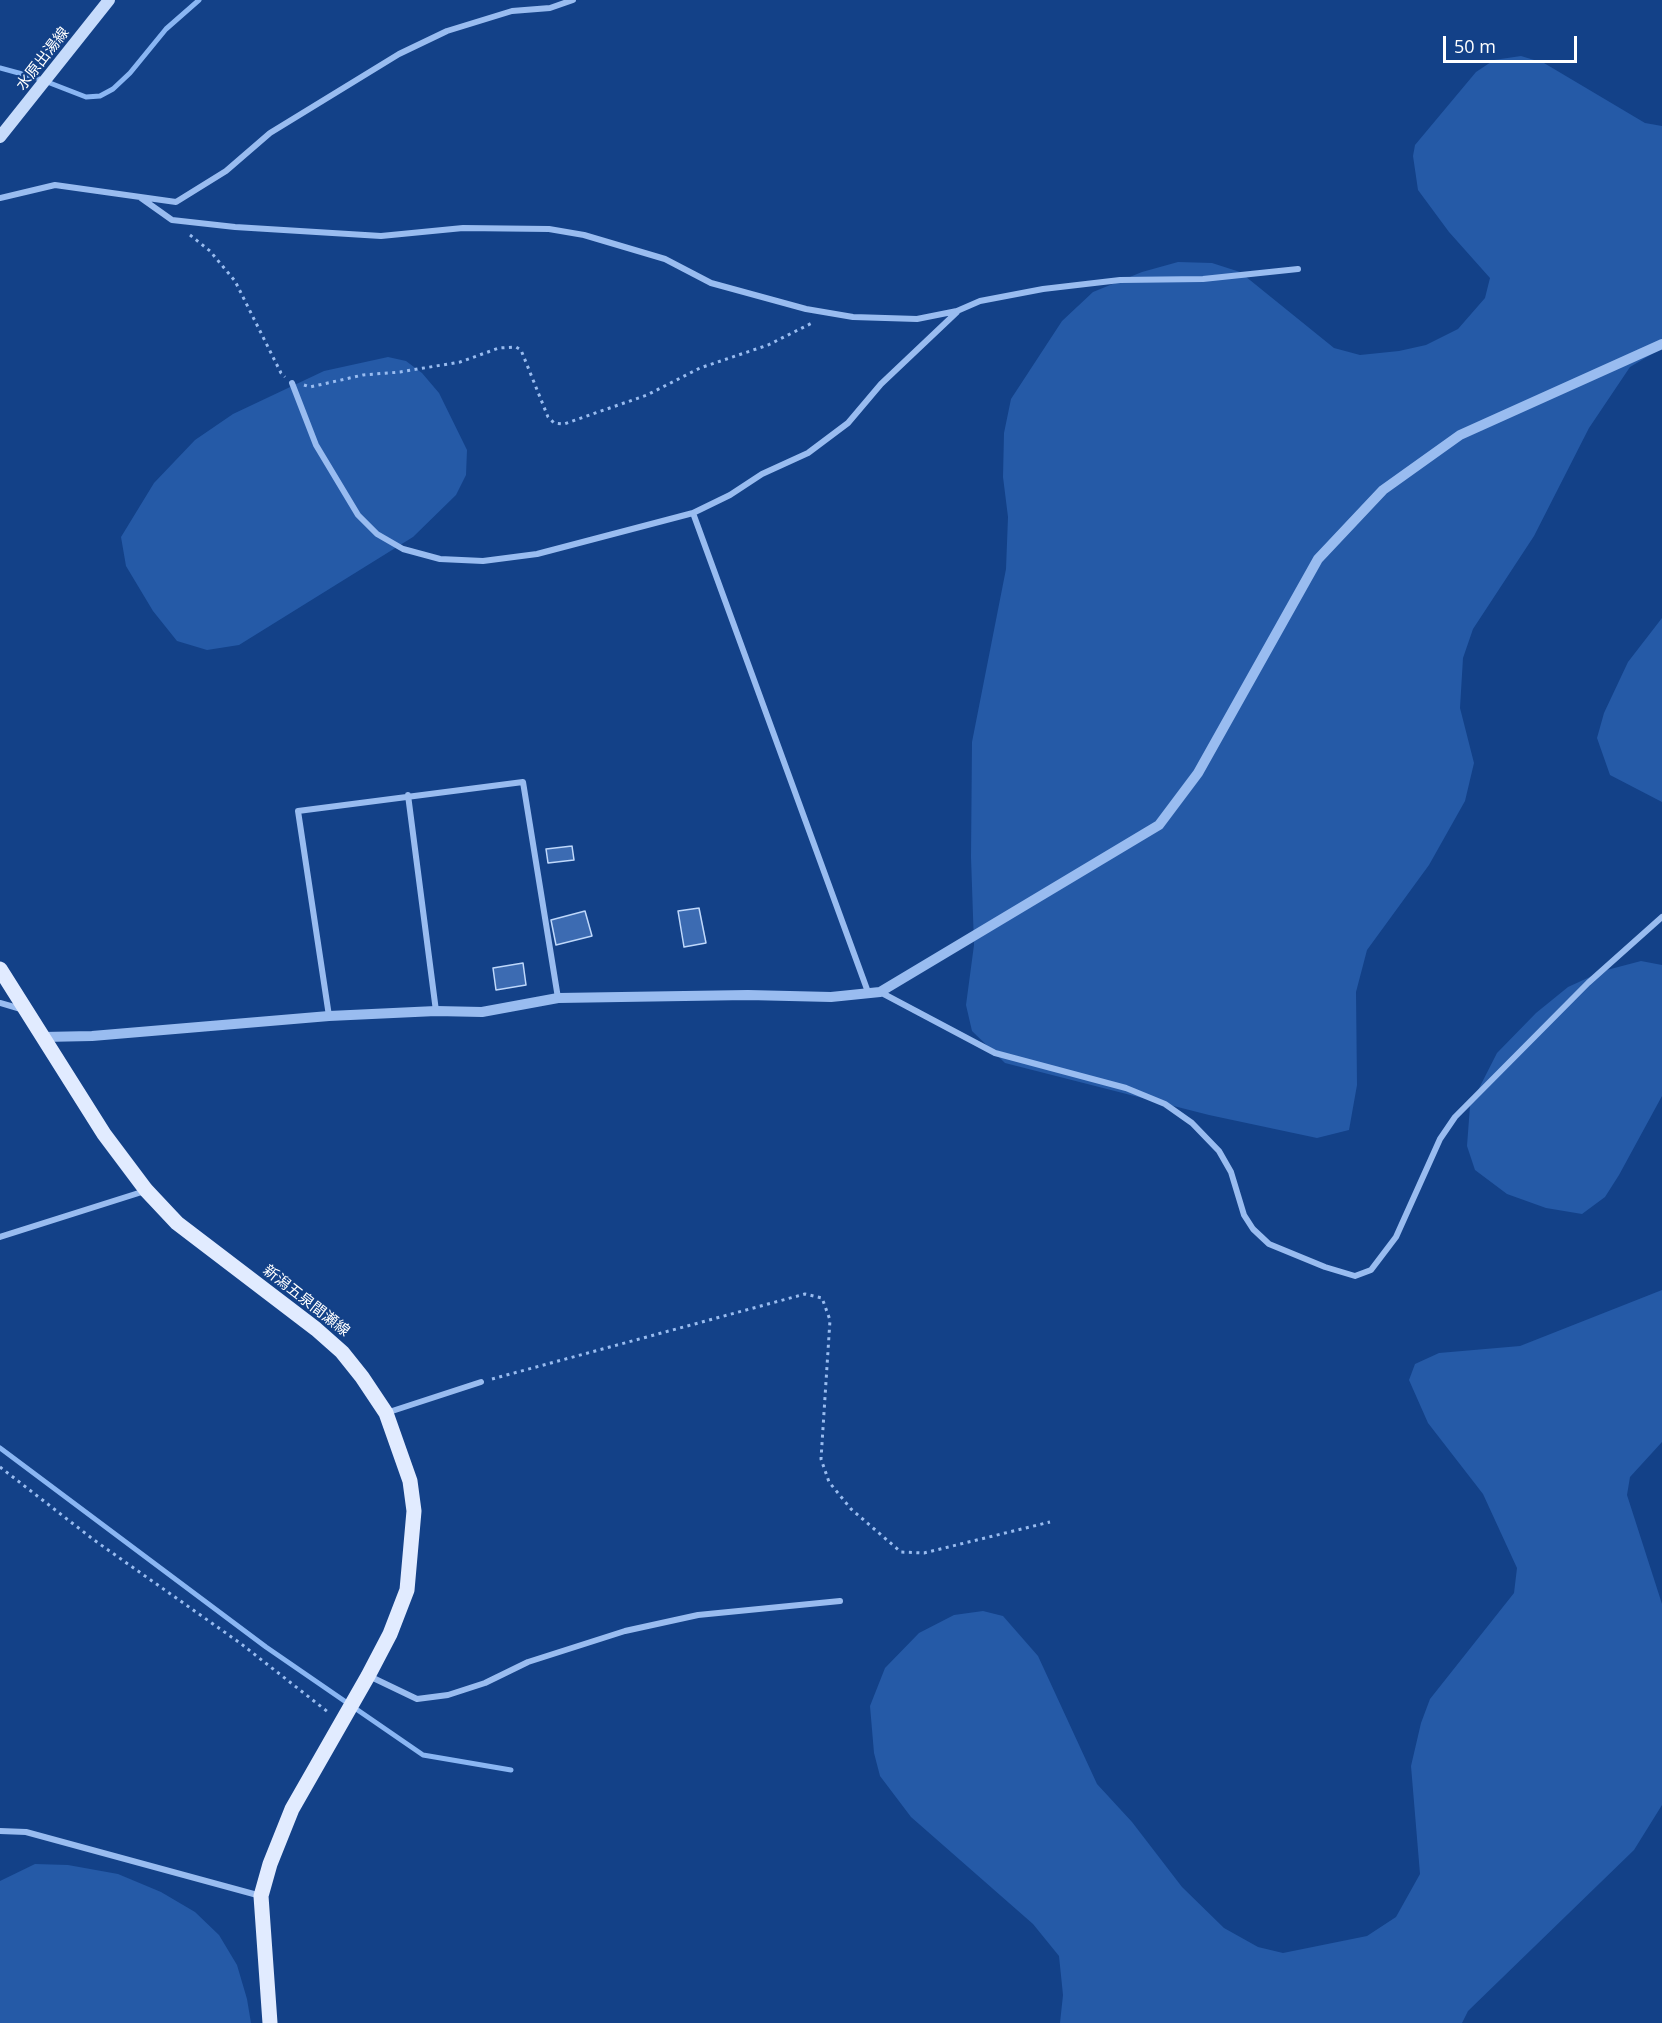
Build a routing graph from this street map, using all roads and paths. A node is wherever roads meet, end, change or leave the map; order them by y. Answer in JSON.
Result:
{"nodes":[{"id":1,"x":109,"y":0,"type":"edge"},
{"id":2,"x":573,"y":0,"type":"edge"},
{"id":3,"x":0,"y":137,"type":"edge"},
{"id":4,"x":0,"y":198,"type":"edge"},
{"id":5,"x":141,"y":198,"type":"junction"},
{"id":6,"x":172,"y":220,"type":"junction"},
{"id":7,"x":1298,"y":269,"type":"dead end"},
{"id":8,"x":957,"y":311,"type":"junction"},
{"id":9,"x":828,"y":313,"type":"junction"},
{"id":10,"x":1662,"y":345,"type":"edge"},
{"id":11,"x":292,"y":382,"type":"junction"},
{"id":12,"x":693,"y":513,"type":"junction"},
{"id":13,"x":408,"y":795,"type":"junction"},
{"id":14,"x":1662,"y":916,"type":"edge"},
{"id":15,"x":0,"y":969,"type":"edge"},
{"id":16,"x":868,"y":992,"type":"junction"},
{"id":17,"x":880,"y":992,"type":"junction"},
{"id":18,"x":558,"y":998,"type":"junction"},
{"id":19,"x":0,"y":1003,"type":"edge"},
{"id":20,"x":25,"y":1010,"type":"junction"},
{"id":21,"x":436,"y":1011,"type":"junction"},
{"id":22,"x":329,"y":1016,"type":"junction"},
{"id":23,"x":43,"y":1037,"type":"junction"},
{"id":24,"x":146,"y":1190,"type":"junction"},
{"id":25,"x":0,"y":1237,"type":"edge"},
{"id":26,"x":481,"y":1382,"type":"joint"},
{"id":27,"x":386,"y":1413,"type":"junction"},
{"id":28,"x":0,"y":1467,"type":"edge"},
{"id":29,"x":1050,"y":1522,"type":"dead end"},
{"id":30,"x":840,"y":1601,"type":"dead end"},
{"id":31,"x":368,"y":1676,"type":"junction"},
{"id":32,"x":348,"y":1711,"type":"junction"},
{"id":33,"x":0,"y":1831,"type":"edge"},
{"id":34,"x":261,"y":1896,"type":"junction"},
{"id":35,"x":270,"y":2023,"type":"edge"}],
"edges":[{"from":1,"to":3,"type":"main road","name":"水原出湯線"},
{"from":2,"to":5,"type":"street"},
{"from":4,"to":5,"type":"street"},
{"from":5,"to":6,"type":"street"},
{"from":6,"to":9,"type":"street"},
{"from":6,"to":11,"type":"path"},
{"from":7,"to":8,"type":"street"},
{"from":8,"to":9,"type":"street"},
{"from":8,"to":12,"type":"street"},
{"from":9,"to":11,"type":"path"},
{"from":10,"to":17,"type":"street"},
{"from":11,"to":12,"type":"street"},
{"from":12,"to":16,"type":"street"},
{"from":13,"to":18,"type":"street"},
{"from":13,"to":21,"type":"street"},
{"from":13,"to":22,"type":"street"},
{"from":14,"to":17,"type":"street"},
{"from":15,"to":20,"type":"main road","name":"新潟五泉間瀬線"},
{"from":16,"to":17,"type":"street"},
{"from":16,"to":18,"type":"street"},
{"from":18,"to":21,"type":"street"},
{"from":19,"to":20,"type":"street"},
{"from":20,"to":23,"type":"main road","name":"新潟五泉間瀬線"},
{"from":21,"to":22,"type":"street"},
{"from":22,"to":23,"type":"street"},
{"from":23,"to":24,"type":"main road","name":"新潟五泉間瀬線"},
{"from":24,"to":25,"type":"street"},
{"from":24,"to":27,"type":"main road","name":"新潟五泉間瀬線"},
{"from":26,"to":27,"type":"street"},
{"from":26,"to":29,"type":"path"},
{"from":27,"to":31,"type":"main road","name":"新潟五泉間瀬線"},
{"from":28,"to":32,"type":"path"},
{"from":30,"to":31,"type":"street"},
{"from":31,"to":32,"type":"main road","name":"新潟五泉間瀬線"},
{"from":32,"to":34,"type":"main road","name":"新潟五泉間瀬線"},
{"from":33,"to":34,"type":"street"},
{"from":34,"to":35,"type":"main road","name":"新潟五泉間瀬線"}]}
